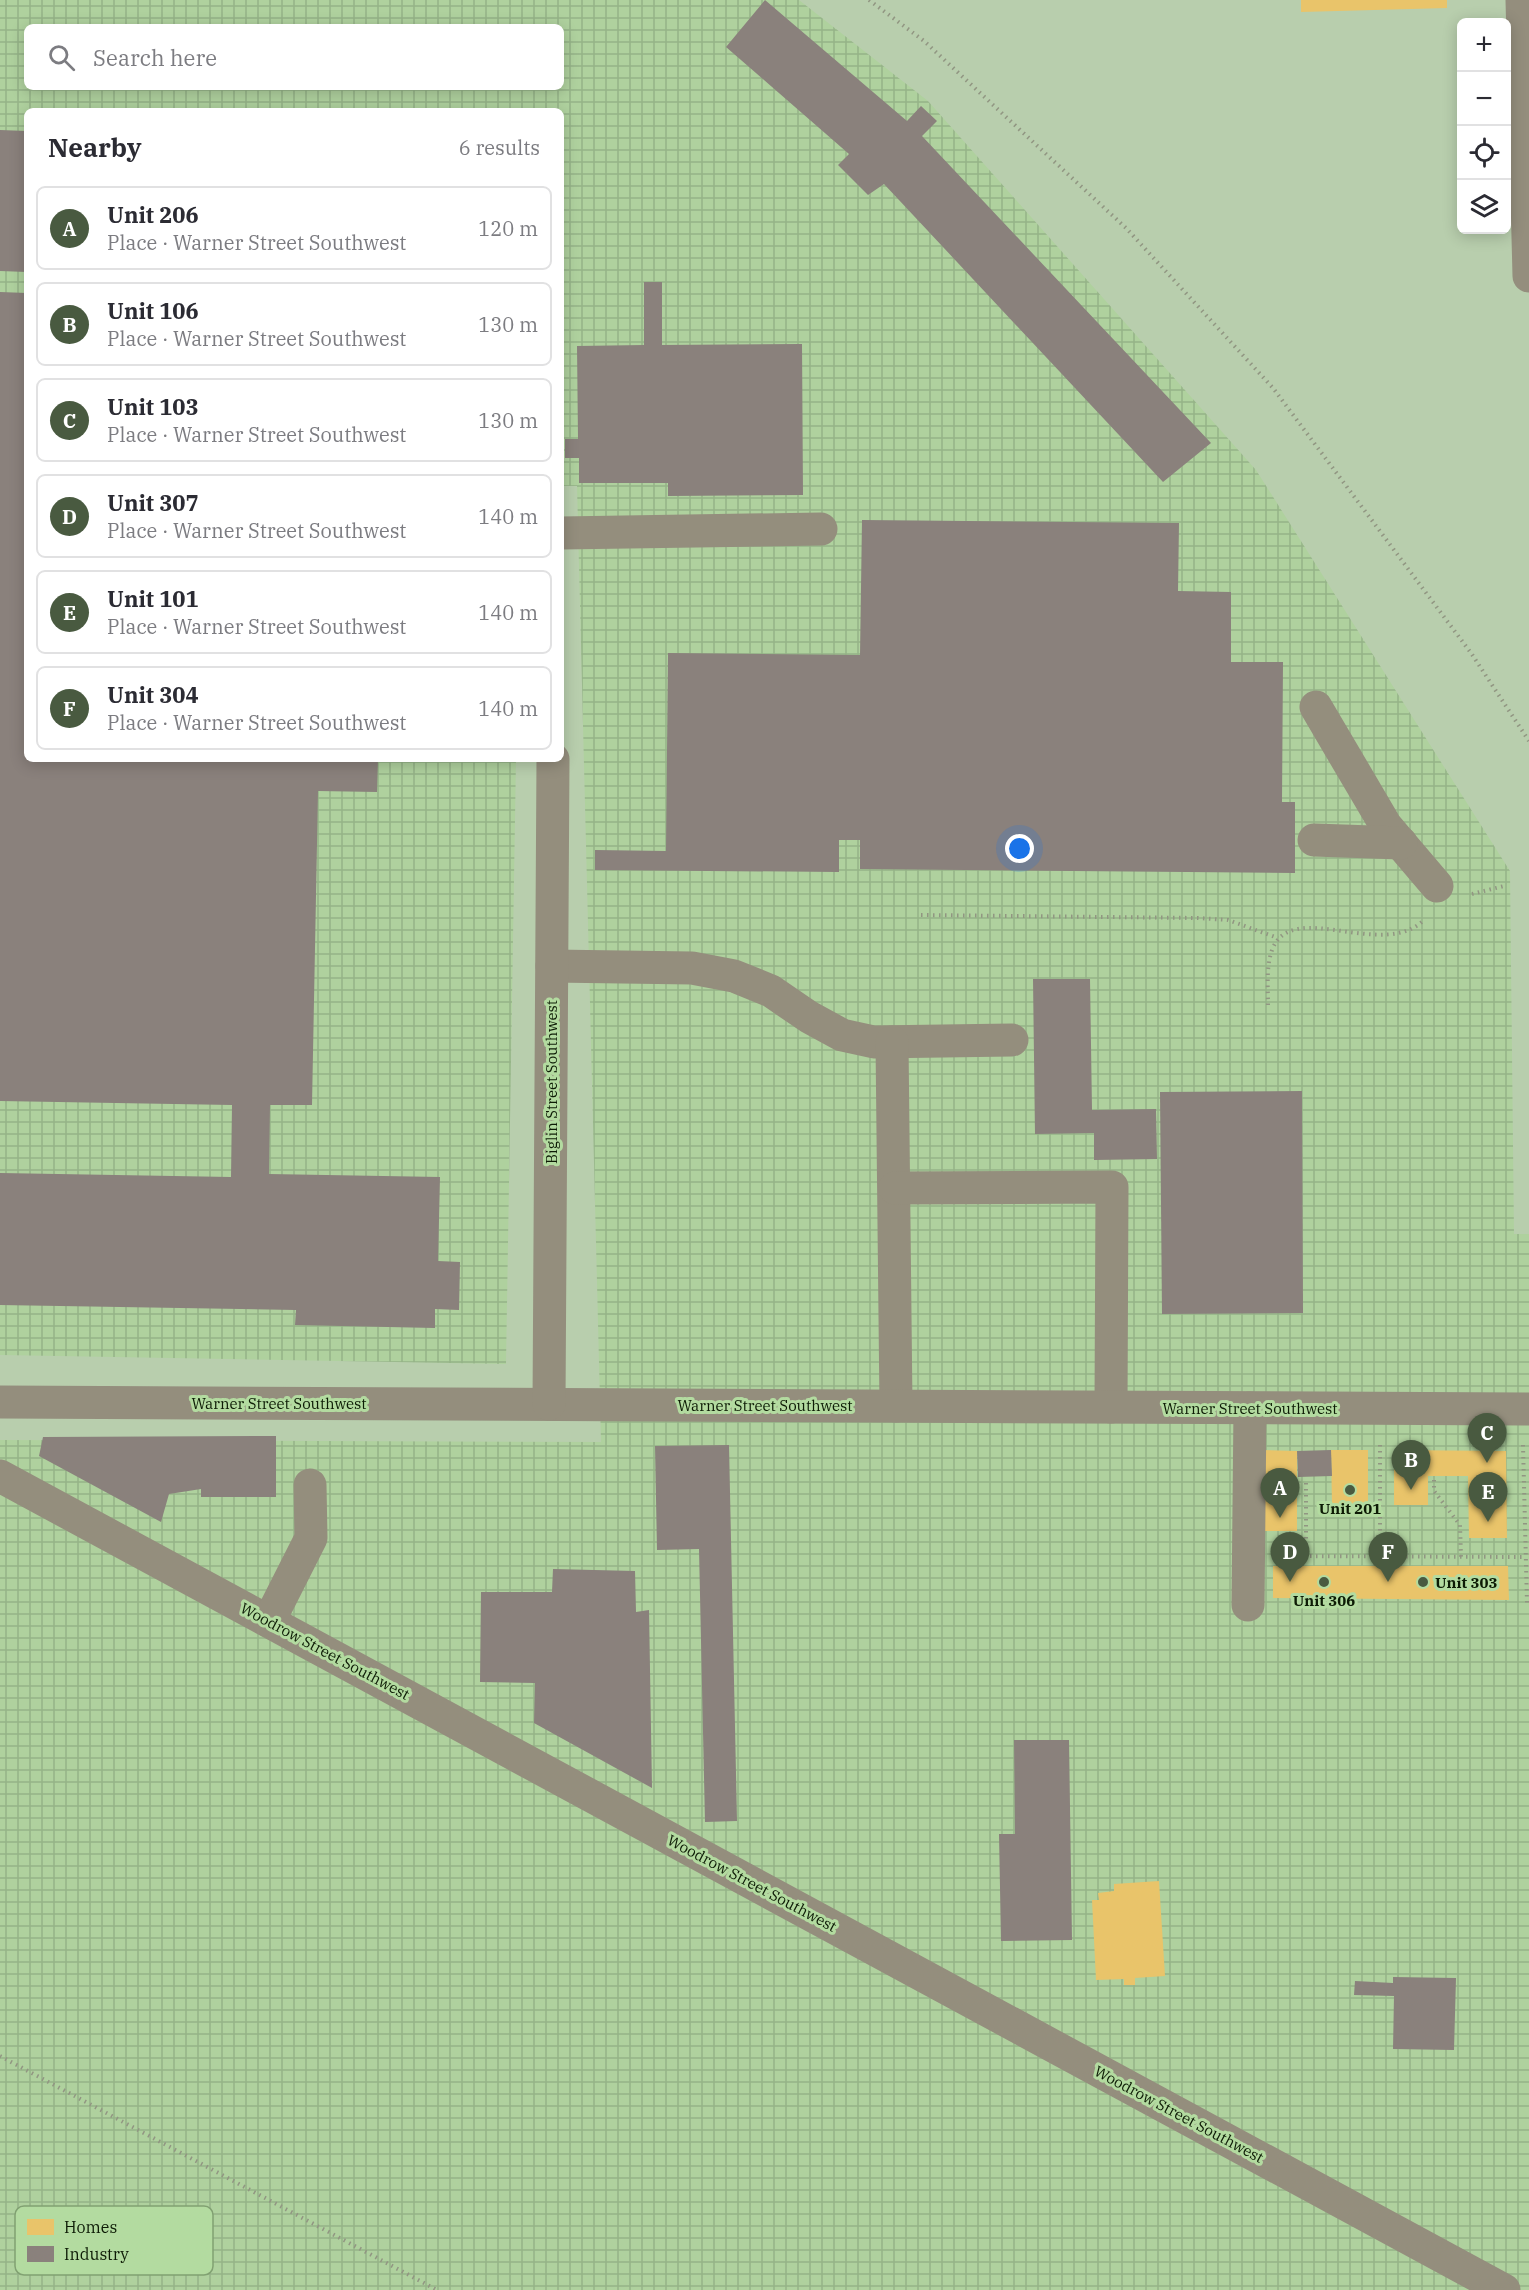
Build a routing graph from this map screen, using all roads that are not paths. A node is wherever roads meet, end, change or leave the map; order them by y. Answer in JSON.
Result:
{"nodes":[{"id":1,"x":1522,"y":0,"type":"edge"},
{"id":2,"x":1529,"y":276,"type":"edge"},
{"id":3,"x":821,"y":528,"type":"dead end"},
{"id":4,"x":564,"y":533,"type":"edge"},
{"id":5,"x":1316,"y":707,"type":"dead end"},
{"id":6,"x":553,"y":762,"type":"edge"},
{"id":7,"x":1314,"y":840,"type":"dead end"},
{"id":8,"x":1401,"y":843,"type":"junction"},
{"id":9,"x":1450,"y":891,"type":"road end"},
{"id":10,"x":552,"y":966,"type":"junction"},
{"id":11,"x":1012,"y":1040,"type":"dead end"},
{"id":12,"x":892,"y":1042,"type":"junction"},
{"id":13,"x":895,"y":1188,"type":"junction"},
{"id":14,"x":0,"y":1402,"type":"edge"},
{"id":15,"x":549,"y":1404,"type":"junction"},
{"id":16,"x":896,"y":1406,"type":"junction"},
{"id":17,"x":1111,"y":1407,"type":"junction"},
{"id":18,"x":1250,"y":1408,"type":"junction"},
{"id":19,"x":1524,"y":1409,"type":"edge"},
{"id":20,"x":0,"y":1476,"type":"edge"},
{"id":21,"x":310,"y":1485,"type":"dead end"},
{"id":22,"x":1248,"y":1605,"type":"dead end"},
{"id":23,"x":269,"y":1621,"type":"junction"},
{"id":24,"x":1504,"y":2290,"type":"edge"}],
"edges":[{"from":1,"to":2,"type":"street"},
{"from":3,"to":4,"type":"street"},
{"from":5,"to":8,"type":"street"},
{"from":6,"to":10,"type":"street","name":"Biglin Street Southwest"},
{"from":7,"to":8,"type":"street"},
{"from":8,"to":9,"type":"street"},
{"from":10,"to":12,"type":"street"},
{"from":10,"to":15,"type":"street","name":"Biglin Street Southwest"},
{"from":11,"to":12,"type":"street"},
{"from":12,"to":13,"type":"street"},
{"from":13,"to":16,"type":"street"},
{"from":13,"to":17,"type":"street"},
{"from":14,"to":15,"type":"street","name":"Warner Street Southwest"},
{"from":15,"to":16,"type":"street","name":"Warner Street Southwest"},
{"from":16,"to":17,"type":"street","name":"Warner Street Southwest"},
{"from":17,"to":18,"type":"street","name":"Warner Street Southwest"},
{"from":18,"to":19,"type":"street","name":"Warner Street Southwest"},
{"from":18,"to":22,"type":"street"},
{"from":20,"to":23,"type":"street","name":"Woodrow Street Southwest"},
{"from":21,"to":23,"type":"street"},
{"from":23,"to":24,"type":"street","name":"Woodrow Street Southwest"}]}
